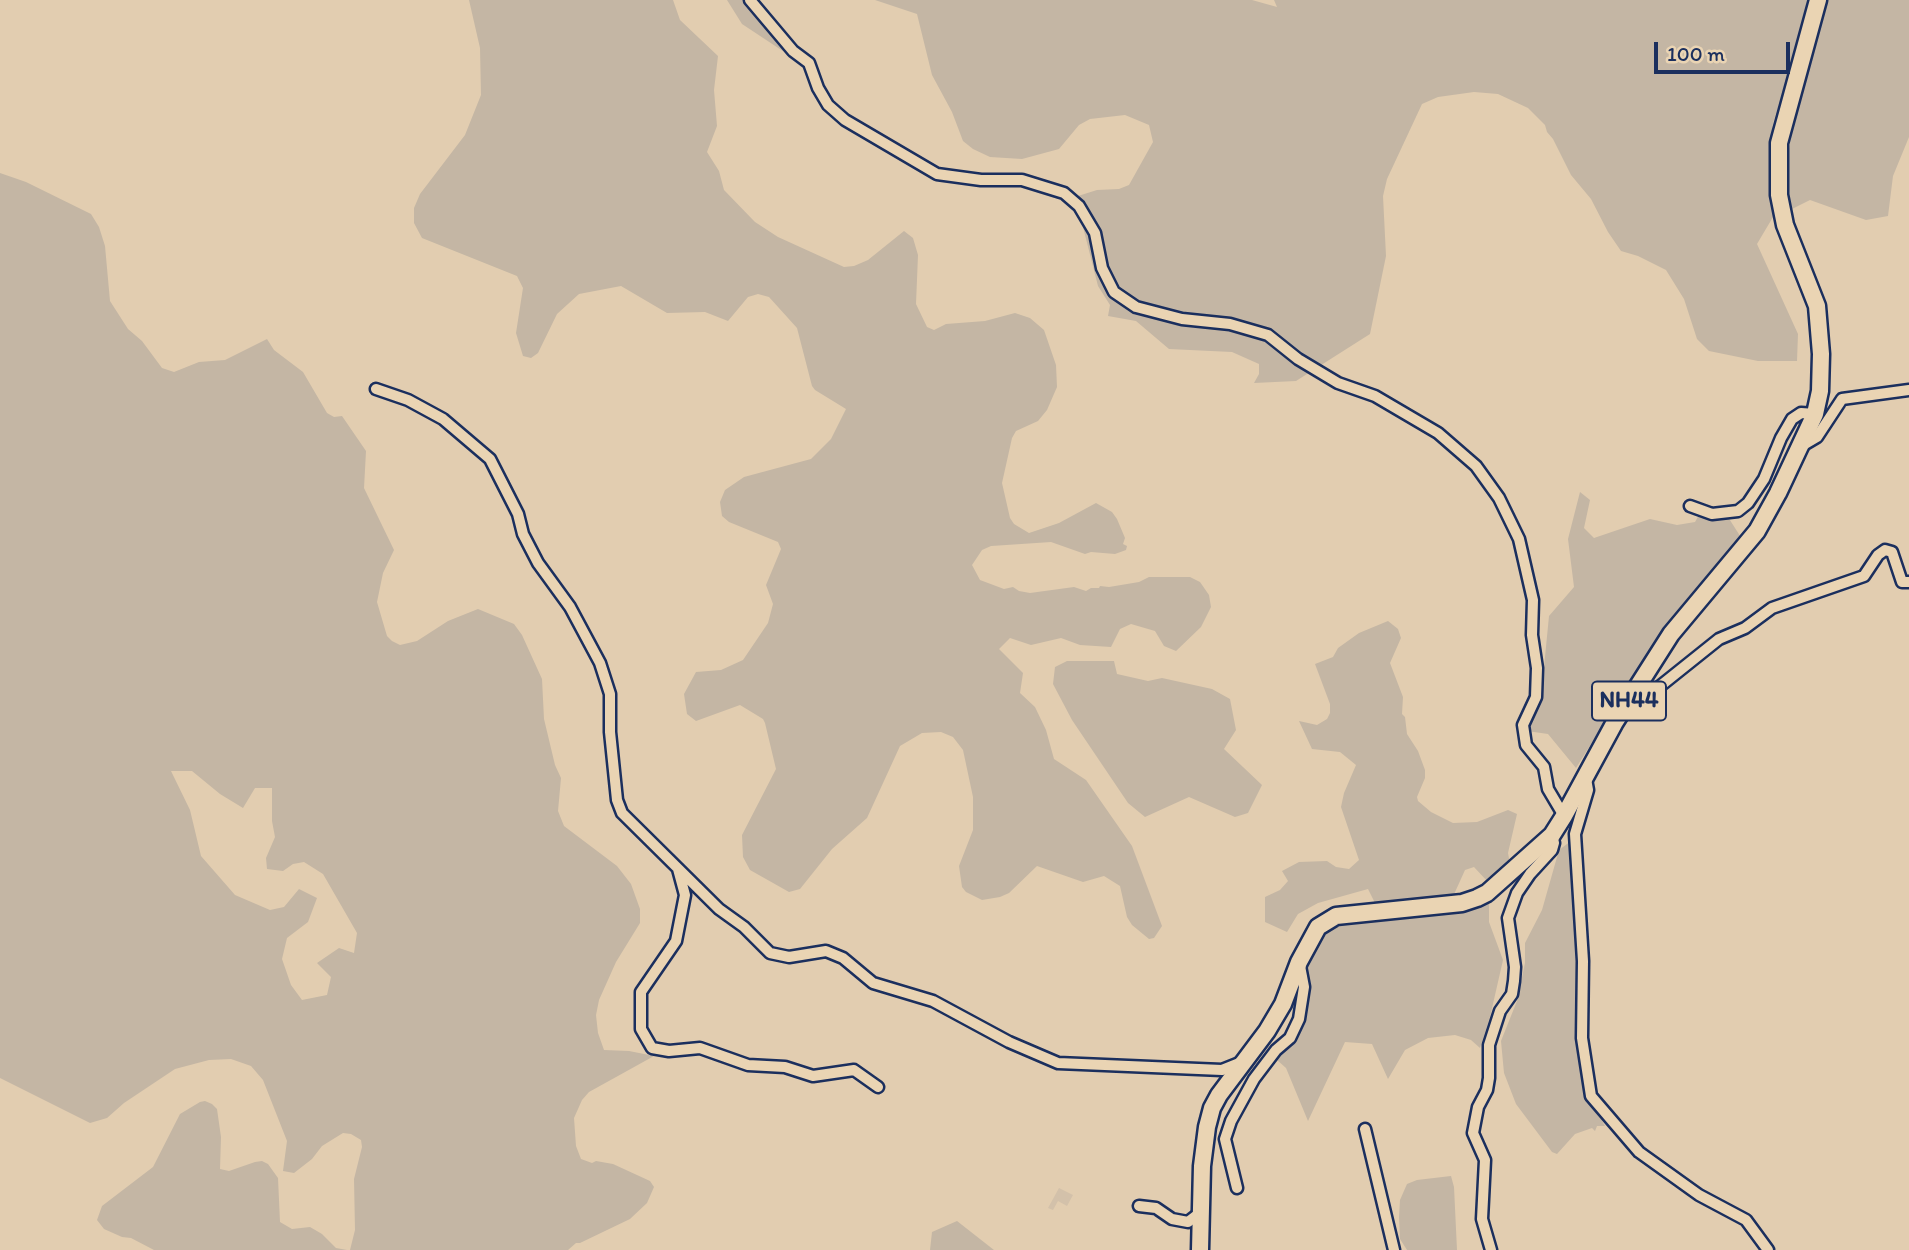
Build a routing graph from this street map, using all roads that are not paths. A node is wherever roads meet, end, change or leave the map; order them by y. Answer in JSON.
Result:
{"nodes":[{"id":1,"x":750,"y":0,"type":"edge"},
{"id":2,"x":1818,"y":0,"type":"edge"},
{"id":3,"x":376,"y":389,"type":"dead end"},
{"id":4,"x":1909,"y":390,"type":"edge"},
{"id":5,"x":1815,"y":414,"type":"junction"},
{"id":6,"x":1797,"y":449,"type":"junction"},
{"id":7,"x":1690,"y":506,"type":"dead end"},
{"id":8,"x":1909,"y":582,"type":"edge"},
{"id":9,"x":1615,"y":722,"type":"junction"},
{"id":10,"x":1586,"y":775,"type":"junction"},
{"id":11,"x":1564,"y":816,"type":"junction"},
{"id":12,"x":1552,"y":835,"type":"junction"},
{"id":13,"x":678,"y":869,"type":"junction"},
{"id":14,"x":1299,"y":962,"type":"junction"},
{"id":15,"x":1246,"y":1060,"type":"junction"},
{"id":16,"x":878,"y":1087,"type":"dead end"},
{"id":17,"x":1365,"y":1129,"type":"dead end"},
{"id":18,"x":1237,"y":1188,"type":"dead end"},
{"id":19,"x":1139,"y":1206,"type":"dead end"},
{"id":20,"x":1200,"y":1212,"type":"junction"},
{"id":21,"x":1200,"y":1250,"type":"edge"},
{"id":22,"x":1394,"y":1250,"type":"edge"},
{"id":23,"x":1491,"y":1250,"type":"edge"},
{"id":24,"x":1768,"y":1250,"type":"edge"}],
"edges":[{"from":1,"to":11,"type":"street"},
{"from":2,"to":5,"type":"main road","number":"NH44"},
{"from":3,"to":13,"type":"street"},
{"from":4,"to":6,"type":"street"},
{"from":5,"to":6,"type":"main road","number":"NH44"},
{"from":5,"to":7,"type":"street"},
{"from":6,"to":9,"type":"main road","number":"NH44"},
{"from":8,"to":9,"type":"street"},
{"from":9,"to":10,"type":"main road","number":"NH44"},
{"from":10,"to":11,"type":"main road","number":"NH44"},
{"from":10,"to":24,"type":"street"},
{"from":11,"to":12,"type":"main road","number":"NH44"},
{"from":12,"to":14,"type":"main road","number":"NH44"},
{"from":12,"to":23,"type":"street"},
{"from":13,"to":15,"type":"street"},
{"from":13,"to":16,"type":"street"},
{"from":14,"to":15,"type":"main road","number":"NH44"},
{"from":14,"to":18,"type":"street"},
{"from":15,"to":20,"type":"main road","number":"NH44"},
{"from":17,"to":22,"type":"street"},
{"from":19,"to":20,"type":"street"},
{"from":20,"to":21,"type":"main road","number":"NH44"}]}
